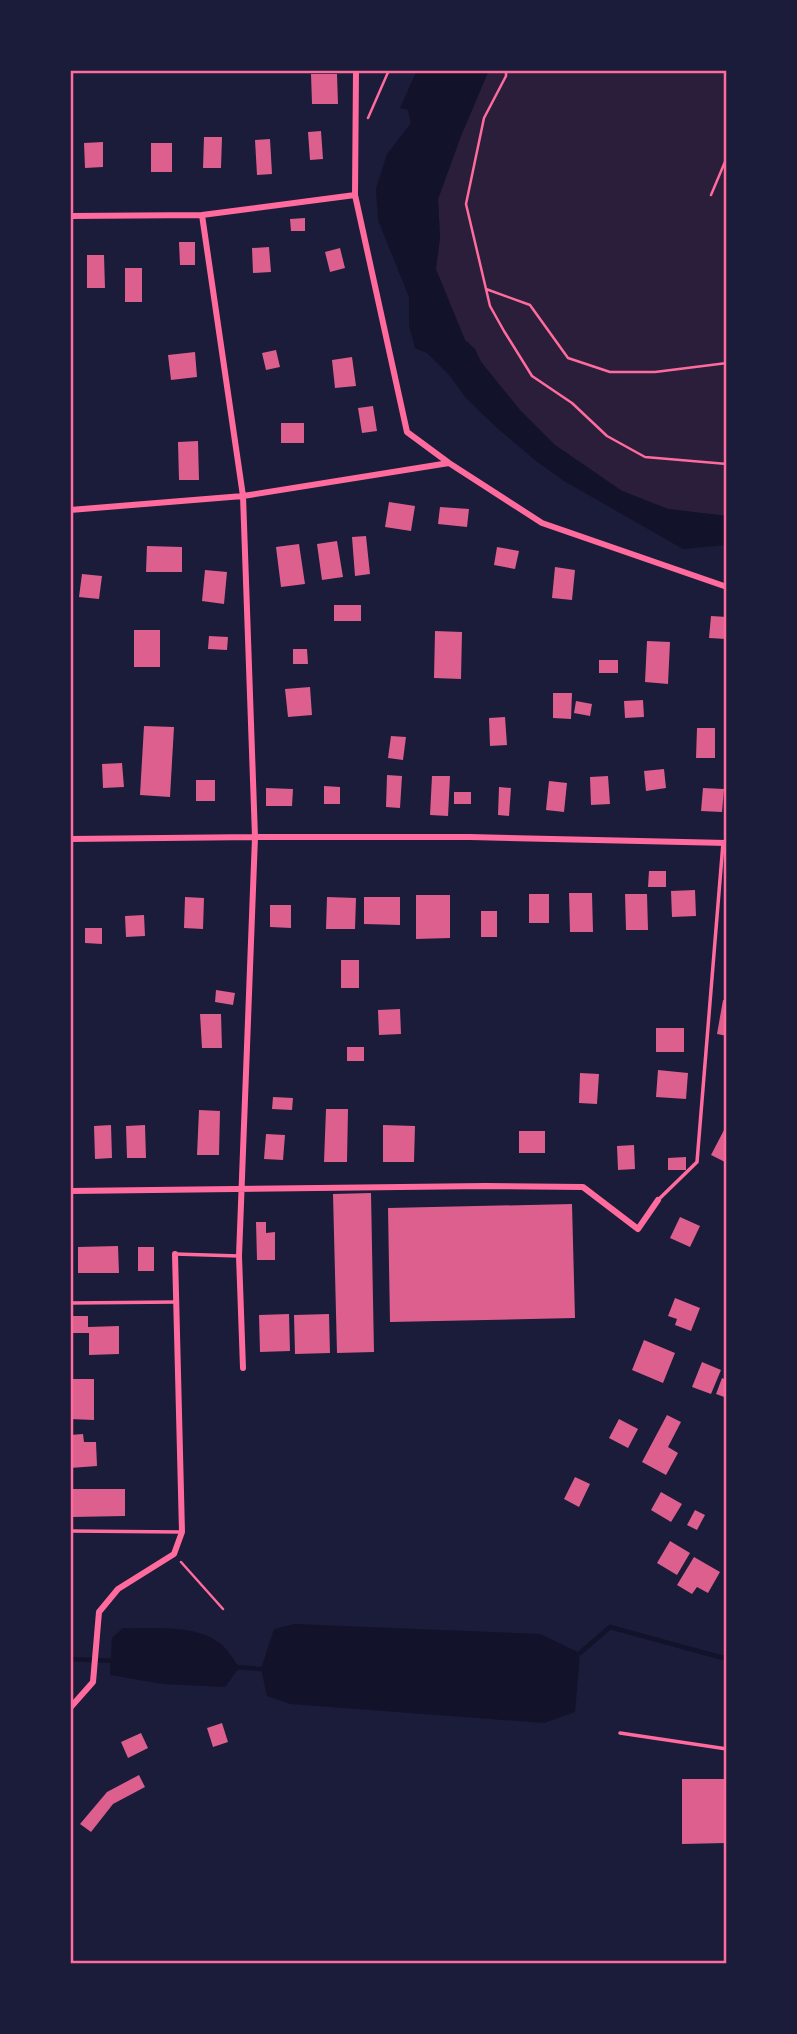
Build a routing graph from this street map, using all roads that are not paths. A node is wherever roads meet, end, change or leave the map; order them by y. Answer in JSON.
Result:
{"nodes":[{"id":1,"x":356,"y":70,"type":"edge"},
{"id":2,"x":355,"y":195,"type":"junction"},
{"id":3,"x":202,"y":215,"type":"junction"},
{"id":4,"x":70,"y":216,"type":"edge"},
{"id":5,"x":449,"y":463,"type":"junction"},
{"id":6,"x":243,"y":496,"type":"junction"},
{"id":7,"x":70,"y":510,"type":"edge"},
{"id":8,"x":727,"y":587,"type":"edge"},
{"id":9,"x":255,"y":836,"type":"junction"},
{"id":10,"x":70,"y":839,"type":"edge"},
{"id":11,"x":725,"y":843,"type":"edge"},
{"id":12,"x":242,"y":1188,"type":"junction"},
{"id":13,"x":70,"y":1191,"type":"edge"},
{"id":14,"x":658,"y":1200,"type":"joint"},
{"id":15,"x":175,"y":1254,"type":"joint"},
{"id":16,"x":239,"y":1256,"type":"junction"},
{"id":17,"x":176,"y":1302,"type":"junction"},
{"id":18,"x":70,"y":1303,"type":"edge"},
{"id":19,"x":243,"y":1368,"type":"dead end"},
{"id":20,"x":70,"y":1531,"type":"edge"},
{"id":21,"x":182,"y":1532,"type":"junction"},
{"id":22,"x":70,"y":1708,"type":"edge"},
{"id":23,"x":620,"y":1733,"type":"dead end"},
{"id":24,"x":727,"y":1749,"type":"edge"}],
"edges":[{"from":1,"to":2,"type":"street"},
{"from":2,"to":3,"type":"street"},
{"from":2,"to":5,"type":"street"},
{"from":3,"to":4,"type":"street"},
{"from":3,"to":6,"type":"street"},
{"from":5,"to":6,"type":"street"},
{"from":5,"to":8,"type":"street"},
{"from":6,"to":7,"type":"street"},
{"from":6,"to":9,"type":"street"},
{"from":9,"to":10,"type":"street"},
{"from":9,"to":11,"type":"street"},
{"from":9,"to":12,"type":"street"},
{"from":11,"to":14,"type":"lane"},
{"from":12,"to":13,"type":"street"},
{"from":12,"to":14,"type":"street"},
{"from":12,"to":16,"type":"street"},
{"from":15,"to":16,"type":"lane"},
{"from":15,"to":17,"type":"street"},
{"from":16,"to":19,"type":"street"},
{"from":17,"to":18,"type":"lane"},
{"from":17,"to":21,"type":"street"},
{"from":20,"to":21,"type":"lane"},
{"from":21,"to":22,"type":"street"},
{"from":23,"to":24,"type":"lane"}]}
